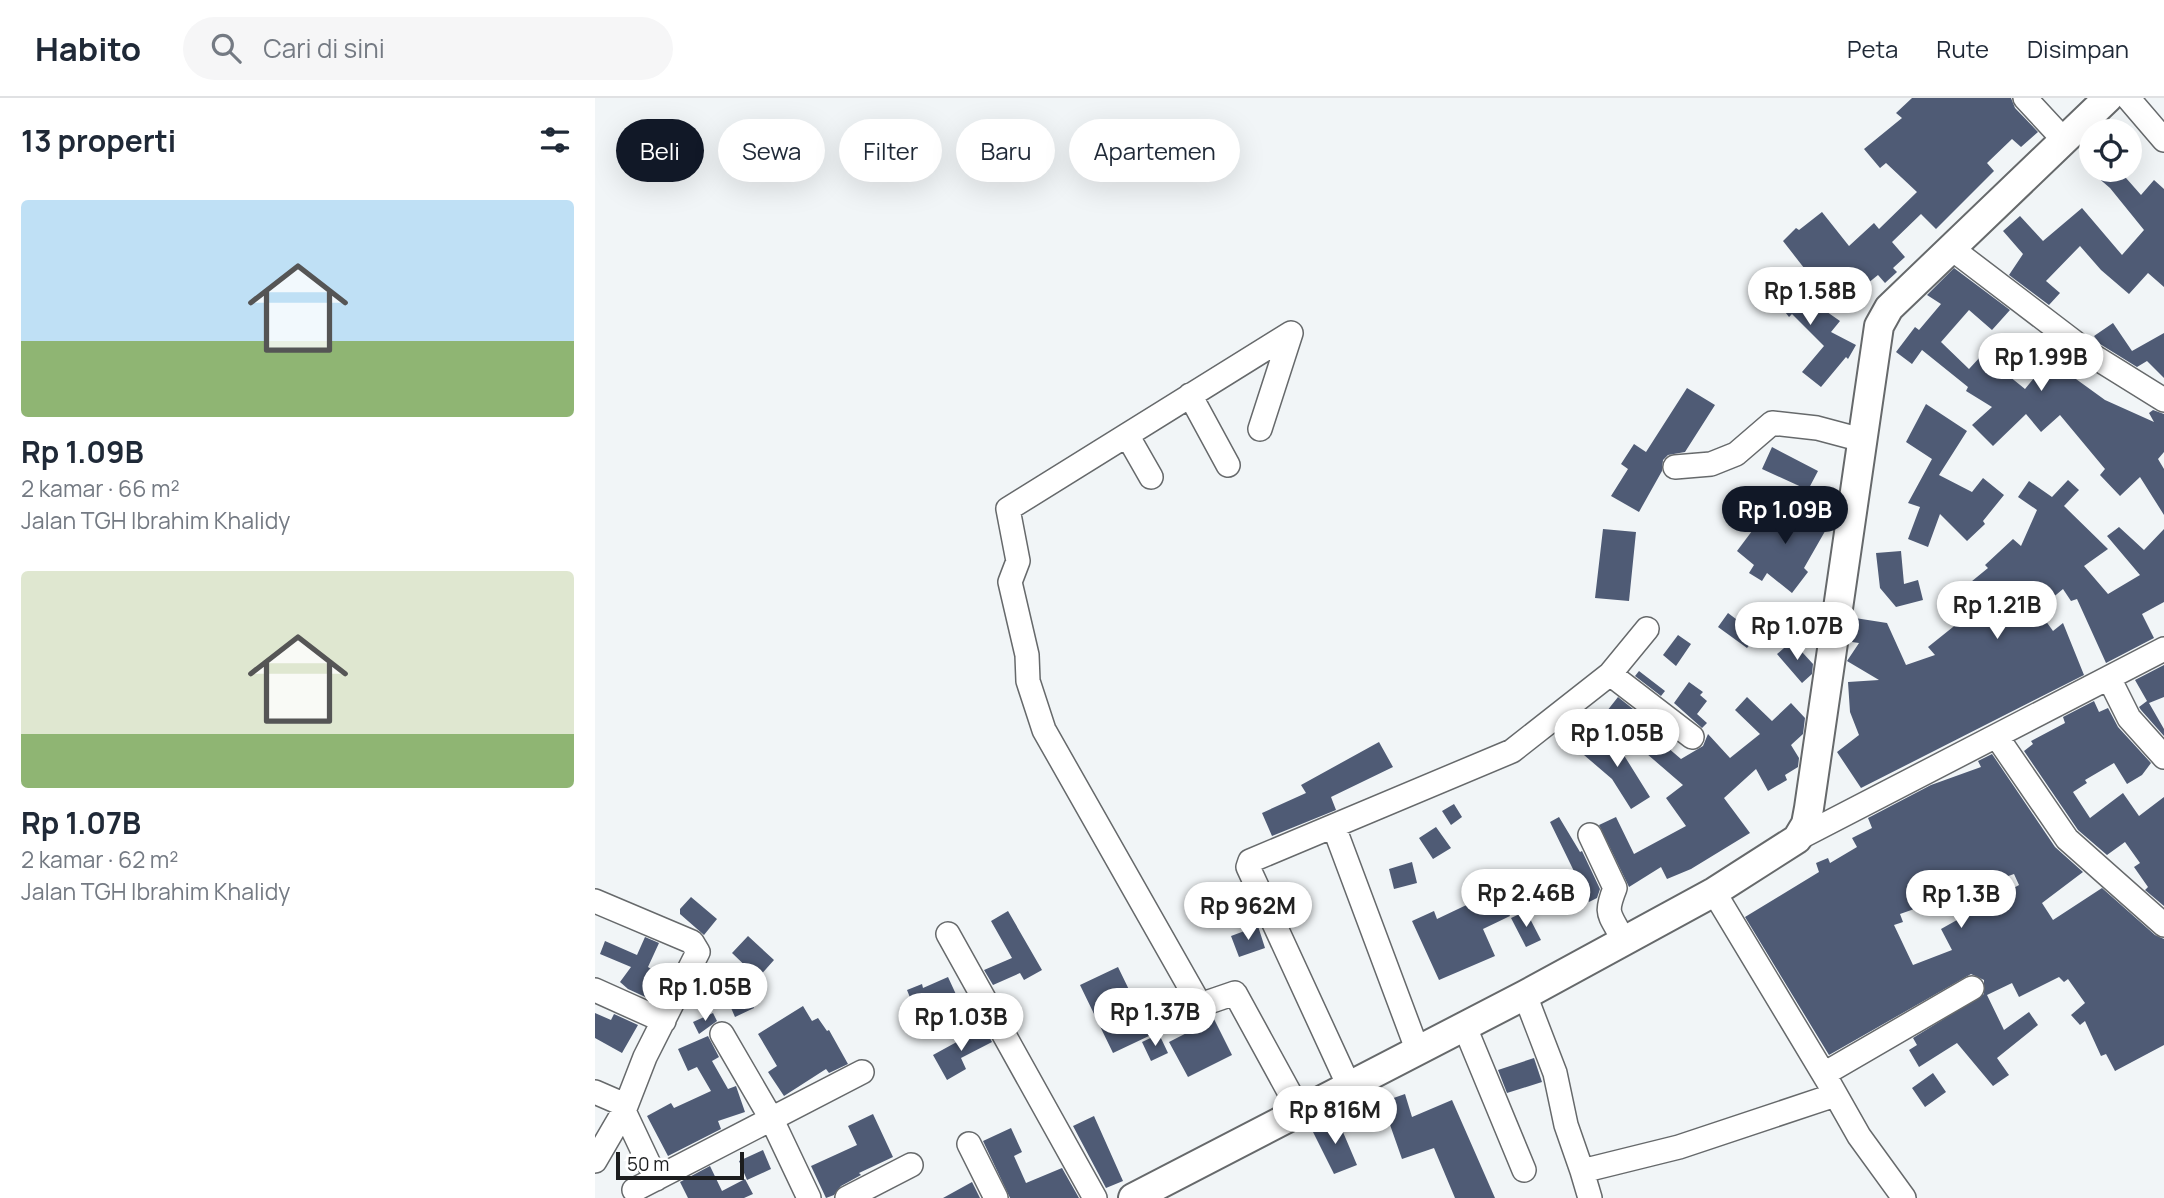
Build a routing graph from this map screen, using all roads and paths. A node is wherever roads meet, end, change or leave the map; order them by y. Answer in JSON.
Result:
{"nodes":[{"id":1,"x":2025,"y":98,"type":"edge"},
{"id":2,"x":2108,"y":98,"type":"edge"},
{"id":3,"x":2127,"y":98,"type":"edge"},
{"id":4,"x":2064,"y":140,"type":"junction"},
{"id":5,"x":2164,"y":140,"type":"edge"},
{"id":6,"x":1951,"y":248,"type":"junction"},
{"id":7,"x":1191,"y":395,"type":"junction"},
{"id":8,"x":2164,"y":400,"type":"edge"},
{"id":9,"x":1260,"y":429,"type":"dead end"},
{"id":10,"x":1127,"y":435,"type":"junction"},
{"id":11,"x":1861,"y":440,"type":"junction"},
{"id":12,"x":1228,"y":465,"type":"dead end"},
{"id":13,"x":1675,"y":467,"type":"dead end"},
{"id":14,"x":1151,"y":477,"type":"dead end"},
{"id":15,"x":1647,"y":629,"type":"dead end"},
{"id":16,"x":2164,"y":649,"type":"edge"},
{"id":17,"x":1610,"y":674,"type":"junction"},
{"id":18,"x":2109,"y":677,"type":"junction"},
{"id":19,"x":1692,"y":737,"type":"dead end"},
{"id":20,"x":1997,"y":737,"type":"junction"},
{"id":21,"x":2164,"y":757,"type":"edge"},
{"id":22,"x":1334,"y":827,"type":"junction"},
{"id":23,"x":1590,"y":835,"type":"dead end"},
{"id":24,"x":1797,"y":839,"type":"junction"},
{"id":25,"x":1714,"y":892,"type":"junction"},
{"id":26,"x":595,"y":901,"type":"edge"},
{"id":27,"x":2164,"y":925,"type":"edge"},
{"id":28,"x":949,"y":934,"type":"dead end"},
{"id":29,"x":1623,"y":940,"type":"junction"},
{"id":30,"x":1972,"y":988,"type":"dead end"},
{"id":31,"x":595,"y":990,"type":"edge"},
{"id":32,"x":1525,"y":995,"type":"junction"},
{"id":33,"x":664,"y":1021,"type":"junction"},
{"id":34,"x":1464,"y":1025,"type":"junction"},
{"id":35,"x":722,"y":1034,"type":"dead end"},
{"id":36,"x":1417,"y":1049,"type":"junction"},
{"id":37,"x":862,"y":1072,"type":"dead end"},
{"id":38,"x":1823,"y":1074,"type":"junction"},
{"id":39,"x":1348,"y":1084,"type":"junction"},
{"id":40,"x":595,"y":1092,"type":"edge"},
{"id":41,"x":1835,"y":1095,"type":"junction"},
{"id":42,"x":624,"y":1108,"type":"junction"},
{"id":43,"x":1299,"y":1110,"type":"junction"},
{"id":44,"x":772,"y":1120,"type":"junction"},
{"id":45,"x":969,"y":1144,"type":"dead end"},
{"id":46,"x":595,"y":1161,"type":"edge"},
{"id":47,"x":911,"y":1165,"type":"dead end"},
{"id":48,"x":1524,"y":1170,"type":"dead end"},
{"id":49,"x":1582,"y":1171,"type":"junction"},
{"id":50,"x":656,"y":1179,"type":"junction"},
{"id":51,"x":634,"y":1190,"type":"dead end"},
{"id":52,"x":809,"y":1198,"type":"edge"},
{"id":53,"x":847,"y":1198,"type":"edge"},
{"id":54,"x":996,"y":1198,"type":"edge"},
{"id":55,"x":1095,"y":1198,"type":"edge"},
{"id":56,"x":1133,"y":1198,"type":"edge"},
{"id":57,"x":1590,"y":1198,"type":"edge"},
{"id":58,"x":1905,"y":1198,"type":"edge"}],
"edges":[{"from":1,"to":4,"type":"street"},
{"from":2,"to":4,"type":"main road"},
{"from":3,"to":5,"type":"street"},
{"from":4,"to":6,"type":"main road"},
{"from":6,"to":8,"type":"street"},
{"from":6,"to":11,"type":"main road"},
{"from":7,"to":9,"type":"street"},
{"from":7,"to":10,"type":"street"},
{"from":7,"to":12,"type":"street"},
{"from":10,"to":14,"type":"street"},
{"from":10,"to":43,"type":"street"},
{"from":11,"to":13,"type":"street"},
{"from":11,"to":24,"type":"main road"},
{"from":15,"to":17,"type":"street"},
{"from":16,"to":18,"type":"street"},
{"from":17,"to":19,"type":"street"},
{"from":17,"to":22,"type":"street"},
{"from":18,"to":20,"type":"street"},
{"from":18,"to":21,"type":"street"},
{"from":20,"to":24,"type":"street"},
{"from":20,"to":27,"type":"street"},
{"from":22,"to":36,"type":"street"},
{"from":22,"to":39,"type":"street"},
{"from":23,"to":29,"type":"street"},
{"from":24,"to":25,"type":"main road"},
{"from":25,"to":29,"type":"main road"},
{"from":25,"to":38,"type":"street"},
{"from":26,"to":33,"type":"street"},
{"from":28,"to":55,"type":"street"},
{"from":29,"to":32,"type":"main road"},
{"from":30,"to":38,"type":"street"},
{"from":31,"to":33,"type":"street"},
{"from":32,"to":34,"type":"main road"},
{"from":32,"to":49,"type":"street"},
{"from":33,"to":42,"type":"street"},
{"from":34,"to":36,"type":"main road"},
{"from":34,"to":48,"type":"street"},
{"from":35,"to":44,"type":"street"},
{"from":36,"to":39,"type":"main road"},
{"from":37,"to":44,"type":"street"},
{"from":38,"to":41,"type":"street"},
{"from":39,"to":43,"type":"main road"},
{"from":40,"to":42,"type":"street"},
{"from":41,"to":49,"type":"street"},
{"from":41,"to":58,"type":"street"},
{"from":42,"to":46,"type":"street"},
{"from":42,"to":50,"type":"street"},
{"from":43,"to":56,"type":"main road"},
{"from":44,"to":50,"type":"street"},
{"from":44,"to":52,"type":"street"},
{"from":45,"to":54,"type":"street"},
{"from":47,"to":53,"type":"street"},
{"from":49,"to":57,"type":"street"},
{"from":50,"to":51,"type":"street"}]}
